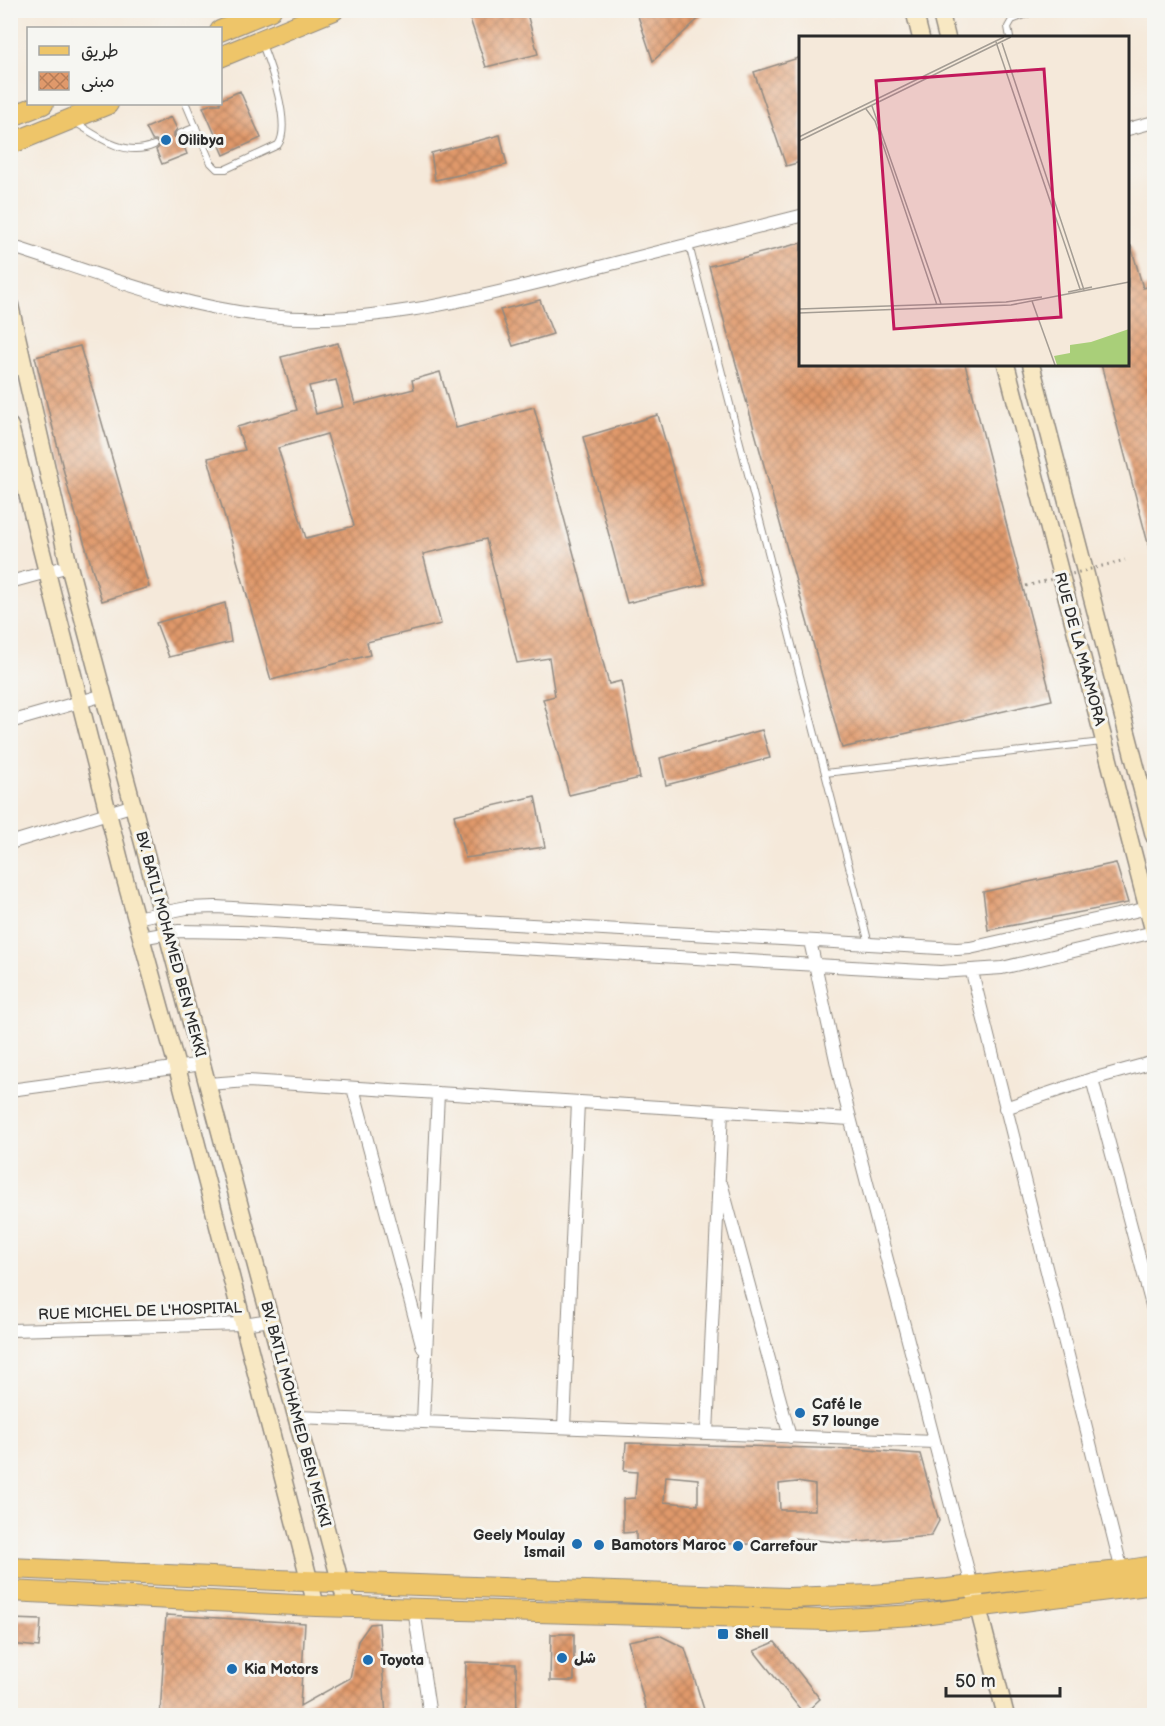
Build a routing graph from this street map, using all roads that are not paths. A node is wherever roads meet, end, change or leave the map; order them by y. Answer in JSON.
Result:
{"nodes":[{"id":1,"x":271,"y":10,"type":"edge"},
{"id":2,"x":334,"y":10,"type":"edge"},
{"id":3,"x":914,"y":10,"type":"edge"},
{"id":4,"x":940,"y":10,"type":"edge"},
{"id":5,"x":1036,"y":10,"type":"edge"},
{"id":6,"x":222,"y":30,"type":"edge"},
{"id":7,"x":920,"y":36,"type":"edge"},
{"id":8,"x":946,"y":36,"type":"edge"},
{"id":9,"x":1010,"y":36,"type":"edge"},
{"id":10,"x":261,"y":40,"type":"junction"},
{"id":11,"x":222,"y":56,"type":"edge"},
{"id":12,"x":40,"y":105,"type":"edge"},
{"id":13,"x":106,"y":105,"type":"edge"},
{"id":14,"x":186,"y":105,"type":"edge"},
{"id":15,"x":10,"y":117,"type":"edge"},
{"id":16,"x":71,"y":119,"type":"junction"},
{"id":17,"x":1155,"y":122,"type":"edge"},
{"id":18,"x":196,"y":127,"type":"junction"},
{"id":19,"x":1129,"y":129,"type":"edge"},
{"id":20,"x":179,"y":135,"type":"dead end"},
{"id":21,"x":10,"y":144,"type":"edge"},
{"id":22,"x":153,"y":145,"type":"dead end"},
{"id":23,"x":799,"y":217,"type":"edge"},
{"id":24,"x":689,"y":245,"type":"junction"},
{"id":25,"x":10,"y":246,"type":"edge"},
{"id":26,"x":10,"y":305,"type":"edge"},
{"id":27,"x":1007,"y":366,"type":"edge"},
{"id":28,"x":1032,"y":366,"type":"edge"},
{"id":29,"x":17,"y":368,"type":"edge"},
{"id":30,"x":1042,"y":404,"type":"junction"},
{"id":31,"x":1018,"y":410,"type":"junction"},
{"id":32,"x":10,"y":426,"type":"edge"},
{"id":33,"x":69,"y":566,"type":"junction"},
{"id":34,"x":48,"y":572,"type":"junction"},
{"id":35,"x":10,"y":582,"type":"edge"},
{"id":36,"x":104,"y":695,"type":"junction"},
{"id":37,"x":81,"y":701,"type":"junction"},
{"id":38,"x":10,"y":722,"type":"edge"},
{"id":39,"x":1104,"y":741,"type":"junction"},
{"id":40,"x":825,"y":773,"type":"junction"},
{"id":41,"x":134,"y":805,"type":"junction"},
{"id":42,"x":109,"y":813,"type":"junction"},
{"id":43,"x":1155,"y":836,"type":"edge"},
{"id":44,"x":10,"y":843,"type":"edge"},
{"id":45,"x":1151,"y":907,"type":"edge"},
{"id":46,"x":161,"y":912,"type":"junction"},
{"id":47,"x":135,"y":918,"type":"junction"},
{"id":48,"x":1154,"y":932,"type":"edge"},
{"id":49,"x":167,"y":933,"type":"junction"},
{"id":50,"x":141,"y":938,"type":"junction"},
{"id":51,"x":810,"y":941,"type":"junction"},
{"id":52,"x":869,"y":944,"type":"junction"},
{"id":53,"x":815,"y":965,"type":"junction"},
{"id":54,"x":972,"y":972,"type":"junction"},
{"id":55,"x":1155,"y":1062,"type":"edge"},
{"id":56,"x":203,"y":1064,"type":"junction"},
{"id":57,"x":177,"y":1067,"type":"junction"},
{"id":58,"x":1092,"y":1079,"type":"junction"},
{"id":59,"x":208,"y":1084,"type":"junction"},
{"id":60,"x":353,"y":1088,"type":"junction"},
{"id":61,"x":10,"y":1090,"type":"edge"},
{"id":62,"x":438,"y":1093,"type":"junction"},
{"id":63,"x":578,"y":1102,"type":"junction"},
{"id":64,"x":1005,"y":1108,"type":"junction"},
{"id":65,"x":722,"y":1111,"type":"junction"},
{"id":66,"x":850,"y":1119,"type":"junction"},
{"id":67,"x":719,"y":1174,"type":"junction"},
{"id":68,"x":234,"y":1179,"type":"junction"},
{"id":69,"x":208,"y":1187,"type":"junction"},
{"id":70,"x":1155,"y":1313,"type":"edge"},
{"id":71,"x":271,"y":1320,"type":"junction"},
{"id":72,"x":243,"y":1324,"type":"junction"},
{"id":73,"x":10,"y":1330,"type":"edge"},
{"id":74,"x":426,"y":1359,"type":"junction"},
{"id":75,"x":297,"y":1417,"type":"junction"},
{"id":76,"x":423,"y":1421,"type":"junction"},
{"id":77,"x":564,"y":1427,"type":"junction"},
{"id":78,"x":707,"y":1433,"type":"junction"},
{"id":79,"x":790,"y":1437,"type":"junction"},
{"id":80,"x":934,"y":1442,"type":"junction"},
{"id":81,"x":1155,"y":1566,"type":"edge"},
{"id":82,"x":10,"y":1568,"type":"edge"},
{"id":83,"x":1122,"y":1571,"type":"junction"},
{"id":84,"x":310,"y":1580,"type":"junction"},
{"id":85,"x":341,"y":1581,"type":"junction"},
{"id":86,"x":1155,"y":1584,"type":"edge"},
{"id":87,"x":972,"y":1586,"type":"junction"},
{"id":88,"x":10,"y":1591,"type":"edge"},
{"id":89,"x":316,"y":1606,"type":"junction"},
{"id":90,"x":347,"y":1607,"type":"junction"},
{"id":91,"x":978,"y":1608,"type":"junction"},
{"id":92,"x":414,"y":1609,"type":"junction"},
{"id":93,"x":430,"y":1716,"type":"edge"},
{"id":94,"x":1006,"y":1716,"type":"edge"}],
"edges":[{"from":1,"to":6,"type":"main road"},
{"from":2,"to":10,"type":"main road"},
{"from":3,"to":7,"type":"street"},
{"from":4,"to":8,"type":"street"},
{"from":5,"to":9,"type":"lane"},
{"from":10,"to":11,"type":"main road"},
{"from":10,"to":18,"type":"lane"},
{"from":12,"to":15,"type":"main road"},
{"from":13,"to":16,"type":"main road"},
{"from":14,"to":18,"type":"lane"},
{"from":16,"to":21,"type":"main road"},
{"from":16,"to":22,"type":"lane"},
{"from":17,"to":19,"type":"street"},
{"from":18,"to":20,"type":"lane"},
{"from":23,"to":24,"type":"street"},
{"from":24,"to":25,"type":"street"},
{"from":24,"to":40,"type":"lane"},
{"from":26,"to":29,"type":"street","name":"BV. BATLI MOHAMED BEN MEKKI"},
{"from":27,"to":31,"type":"street","name":"RUE DE LA MAAMORA"},
{"from":28,"to":30,"type":"street","name":"RUE DE LA MAAMORA"},
{"from":29,"to":33,"type":"street","name":"BV. BATLI MOHAMED BEN MEKKI"},
{"from":30,"to":31,"type":"street"},
{"from":30,"to":43,"type":"street","name":"RUE DE LA MAAMORA"},
{"from":31,"to":39,"type":"street","name":"RUE DE LA MAAMORA"},
{"from":32,"to":34,"type":"street","name":"BV. BATLI MOHAMED BEN MEKKI"},
{"from":33,"to":34,"type":"street"},
{"from":33,"to":36,"type":"street","name":"BV. BATLI MOHAMED BEN MEKKI"},
{"from":34,"to":35,"type":"street"},
{"from":34,"to":37,"type":"street","name":"BV. BATLI MOHAMED BEN MEKKI"},
{"from":36,"to":37,"type":"street"},
{"from":36,"to":41,"type":"street","name":"BV. BATLI MOHAMED BEN MEKKI"},
{"from":37,"to":38,"type":"street"},
{"from":37,"to":42,"type":"street","name":"BV. BATLI MOHAMED BEN MEKKI"},
{"from":39,"to":40,"type":"lane"},
{"from":39,"to":45,"type":"street","name":"RUE DE LA MAAMORA"},
{"from":40,"to":52,"type":"lane"},
{"from":41,"to":42,"type":"street"},
{"from":41,"to":46,"type":"street","name":"BV. BATLI MOHAMED BEN MEKKI"},
{"from":42,"to":44,"type":"street"},
{"from":42,"to":47,"type":"street","name":"BV. BATLI MOHAMED BEN MEKKI"},
{"from":45,"to":48,"type":"street","name":"RUE DE LA MAAMORA"},
{"from":45,"to":52,"type":"street"},
{"from":46,"to":47,"type":"street"},
{"from":46,"to":49,"type":"street","name":"BV. BATLI MOHAMED BEN MEKKI"},
{"from":46,"to":51,"type":"street"},
{"from":47,"to":50,"type":"street","name":"BV. BATLI MOHAMED BEN MEKKI"},
{"from":48,"to":54,"type":"street"},
{"from":49,"to":50,"type":"street"},
{"from":49,"to":53,"type":"street"},
{"from":49,"to":56,"type":"street","name":"BV. BATLI MOHAMED BEN MEKKI"},
{"from":50,"to":57,"type":"street","name":"BV. BATLI MOHAMED BEN MEKKI"},
{"from":51,"to":52,"type":"street"},
{"from":51,"to":53,"type":"street"},
{"from":53,"to":54,"type":"street"},
{"from":53,"to":66,"type":"street"},
{"from":54,"to":64,"type":"street"},
{"from":55,"to":58,"type":"street"},
{"from":56,"to":57,"type":"street"},
{"from":56,"to":59,"type":"street","name":"BV. BATLI MOHAMED BEN MEKKI"},
{"from":57,"to":61,"type":"street"},
{"from":57,"to":69,"type":"street","name":"BV. BATLI MOHAMED BEN MEKKI"},
{"from":58,"to":64,"type":"street"},
{"from":58,"to":70,"type":"street"},
{"from":59,"to":60,"type":"street"},
{"from":59,"to":68,"type":"street","name":"BV. BATLI MOHAMED BEN MEKKI"},
{"from":60,"to":62,"type":"street"},
{"from":60,"to":74,"type":"street"},
{"from":62,"to":63,"type":"street"},
{"from":62,"to":74,"type":"street"},
{"from":63,"to":65,"type":"street"},
{"from":63,"to":77,"type":"street"},
{"from":64,"to":83,"type":"street"},
{"from":65,"to":66,"type":"street"},
{"from":65,"to":67,"type":"street"},
{"from":66,"to":80,"type":"street"},
{"from":67,"to":78,"type":"street"},
{"from":67,"to":79,"type":"street"},
{"from":68,"to":69,"type":"street"},
{"from":68,"to":71,"type":"street","name":"BV. BATLI MOHAMED BEN MEKKI"},
{"from":69,"to":72,"type":"street","name":"BV. BATLI MOHAMED BEN MEKKI"},
{"from":71,"to":72,"type":"street","name":"RUE MICHEL DE L'HOSPITAL"},
{"from":71,"to":75,"type":"street","name":"BV. BATLI MOHAMED BEN MEKKI"},
{"from":72,"to":73,"type":"street","name":"RUE MICHEL DE L'HOSPITAL"},
{"from":72,"to":84,"type":"street","name":"BV. BATLI MOHAMED BEN MEKKI"},
{"from":74,"to":76,"type":"street"},
{"from":75,"to":76,"type":"street"},
{"from":75,"to":85,"type":"street","name":"BV. BATLI MOHAMED BEN MEKKI"},
{"from":76,"to":77,"type":"street"},
{"from":77,"to":78,"type":"street"},
{"from":78,"to":79,"type":"street"},
{"from":79,"to":80,"type":"street"},
{"from":80,"to":87,"type":"street"},
{"from":81,"to":83,"type":"main road"},
{"from":82,"to":84,"type":"main road"},
{"from":83,"to":87,"type":"main road"},
{"from":84,"to":85,"type":"main road"},
{"from":84,"to":89,"type":"street","name":"BV. BATLI MOHAMED BEN MEKKI"},
{"from":85,"to":87,"type":"main road"},
{"from":85,"to":90,"type":"street","name":"BV. BATLI MOHAMED BEN MEKKI"},
{"from":86,"to":91,"type":"main road"},
{"from":87,"to":91,"type":"street"},
{"from":88,"to":89,"type":"main road"},
{"from":89,"to":90,"type":"main road"},
{"from":90,"to":92,"type":"main road"},
{"from":91,"to":92,"type":"main road"},
{"from":91,"to":94,"type":"street"},
{"from":92,"to":93,"type":"street"}]}
